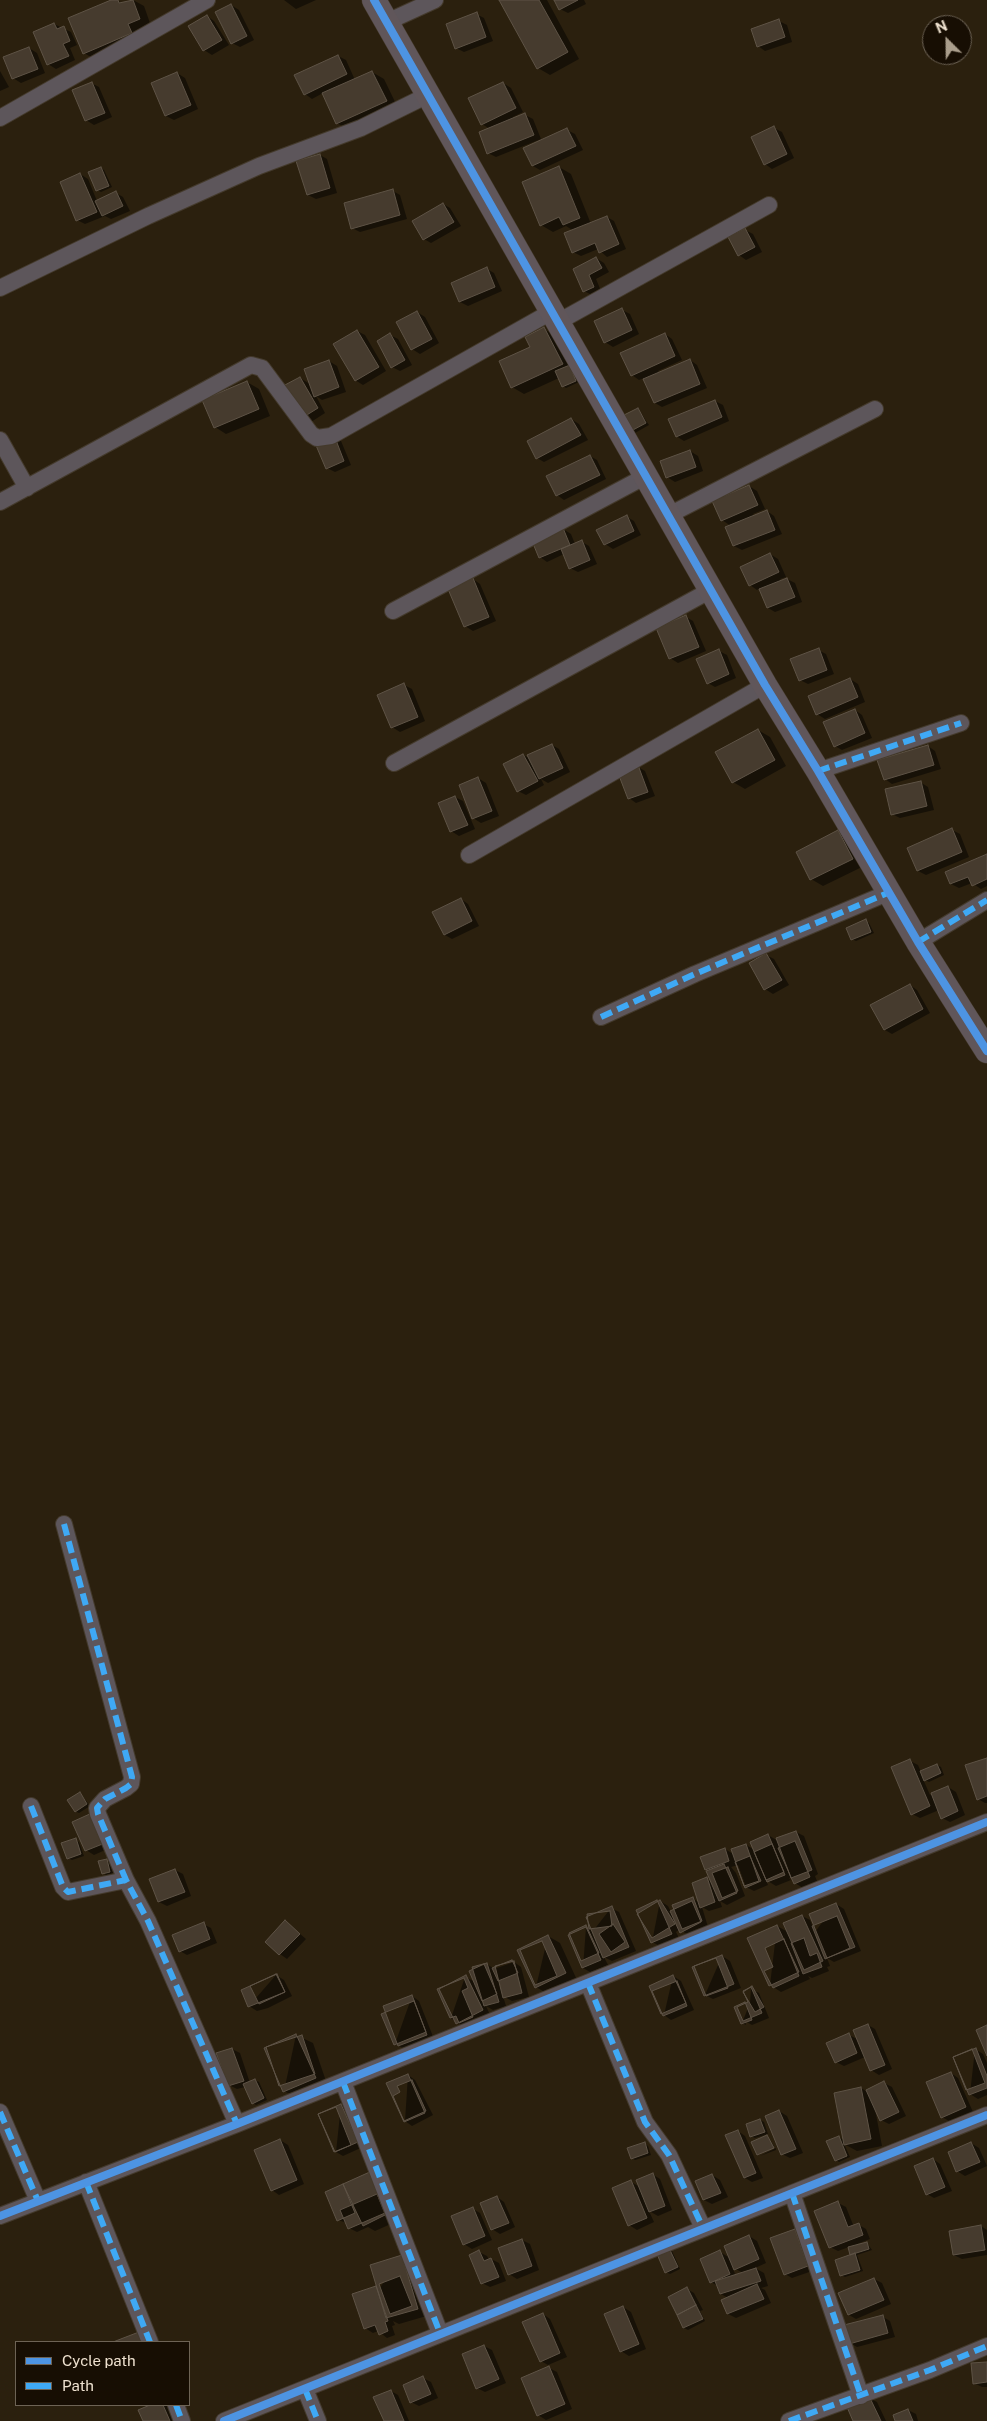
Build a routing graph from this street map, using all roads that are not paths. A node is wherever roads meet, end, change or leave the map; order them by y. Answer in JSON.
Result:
{"nodes":[{"id":1,"x":208,"y":0,"type":"edge"},
{"id":2,"x":374,"y":0,"type":"edge"},
{"id":3,"x":436,"y":0,"type":"edge"},
{"id":4,"x":387,"y":22,"type":"junction"},
{"id":5,"x":428,"y":95,"type":"junction"},
{"id":6,"x":0,"y":118,"type":"edge"},
{"id":7,"x":769,"y":205,"type":"dead end"},
{"id":8,"x":0,"y":288,"type":"edge"},
{"id":9,"x":554,"y":317,"type":"junction"},
{"id":10,"x":875,"y":409,"type":"dead end"},
{"id":11,"x":0,"y":440,"type":"edge"},
{"id":12,"x":646,"y":476,"type":"junction"},
{"id":13,"x":27,"y":488,"type":"junction"},
{"id":14,"x":0,"y":502,"type":"edge"},
{"id":15,"x":667,"y":516,"type":"junction"},
{"id":16,"x":711,"y":590,"type":"junction"},
{"id":17,"x":393,"y":611,"type":"dead end"},
{"id":18,"x":765,"y":685,"type":"junction"},
{"id":19,"x":961,"y":723,"type":"dead end"},
{"id":20,"x":394,"y":763,"type":"dead end"},
{"id":21,"x":818,"y":771,"type":"junction"},
{"id":22,"x":469,"y":855,"type":"dead end"},
{"id":23,"x":890,"y":892,"type":"junction"},
{"id":24,"x":987,"y":900,"type":"edge"},
{"id":25,"x":918,"y":942,"type":"junction"},
{"id":26,"x":601,"y":1017,"type":"dead end"},
{"id":27,"x":987,"y":1051,"type":"edge"},
{"id":28,"x":64,"y":1524,"type":"dead end"},
{"id":29,"x":31,"y":1806,"type":"dead end"},
{"id":30,"x":987,"y":1822,"type":"edge"},
{"id":31,"x":126,"y":1880,"type":"junction"},
{"id":32,"x":588,"y":1983,"type":"junction"},
{"id":33,"x":343,"y":2082,"type":"junction"},
{"id":34,"x":0,"y":2112,"type":"edge"},
{"id":35,"x":987,"y":2115,"type":"edge"},
{"id":36,"x":237,"y":2124,"type":"junction"},
{"id":37,"x":86,"y":2182,"type":"junction"},
{"id":38,"x":792,"y":2193,"type":"junction"},
{"id":39,"x":38,"y":2201,"type":"junction"},
{"id":40,"x":0,"y":2216,"type":"edge"},
{"id":41,"x":703,"y":2228,"type":"junction"},
{"id":42,"x":440,"y":2333,"type":"junction"},
{"id":43,"x":150,"y":2341,"type":"edge"},
{"id":44,"x":987,"y":2346,"type":"edge"},
{"id":45,"x":305,"y":2389,"type":"junction"},
{"id":46,"x":861,"y":2396,"type":"junction"},
{"id":47,"x":176,"y":2406,"type":"edge"},
{"id":48,"x":182,"y":2421,"type":"edge"},
{"id":49,"x":224,"y":2421,"type":"edge"},
{"id":50,"x":318,"y":2421,"type":"edge"},
{"id":51,"x":789,"y":2421,"type":"edge"}],
"edges":[{"from":1,"to":6,"type":"street"},
{"from":2,"to":4,"type":"street"},
{"from":3,"to":4,"type":"street"},
{"from":4,"to":5,"type":"street"},
{"from":5,"to":8,"type":"street"},
{"from":5,"to":9,"type":"street"},
{"from":7,"to":9,"type":"street"},
{"from":9,"to":12,"type":"street"},
{"from":9,"to":13,"type":"street"},
{"from":10,"to":15,"type":"street"},
{"from":11,"to":13,"type":"street"},
{"from":12,"to":15,"type":"street"},
{"from":12,"to":17,"type":"street"},
{"from":13,"to":14,"type":"street"},
{"from":15,"to":16,"type":"street"},
{"from":16,"to":18,"type":"street"},
{"from":16,"to":20,"type":"street"},
{"from":18,"to":21,"type":"street"},
{"from":18,"to":22,"type":"street"},
{"from":19,"to":21,"type":"street"},
{"from":21,"to":23,"type":"street"},
{"from":23,"to":25,"type":"street"},
{"from":23,"to":26,"type":"street"},
{"from":24,"to":25,"type":"street"},
{"from":25,"to":27,"type":"street"},
{"from":28,"to":31,"type":"street"},
{"from":29,"to":31,"type":"street"},
{"from":30,"to":32,"type":"street"},
{"from":31,"to":36,"type":"street"},
{"from":32,"to":33,"type":"street"},
{"from":32,"to":41,"type":"street"},
{"from":33,"to":36,"type":"street"},
{"from":33,"to":42,"type":"street"},
{"from":34,"to":39,"type":"street"},
{"from":35,"to":38,"type":"street"},
{"from":36,"to":37,"type":"street"},
{"from":37,"to":39,"type":"street"},
{"from":37,"to":43,"type":"street"},
{"from":38,"to":41,"type":"street"},
{"from":38,"to":46,"type":"street"},
{"from":39,"to":40,"type":"street"},
{"from":41,"to":42,"type":"street"},
{"from":42,"to":45,"type":"street"},
{"from":44,"to":46,"type":"street"},
{"from":45,"to":49,"type":"street"},
{"from":45,"to":50,"type":"street"},
{"from":46,"to":51,"type":"street"},
{"from":47,"to":48,"type":"street"}]}
